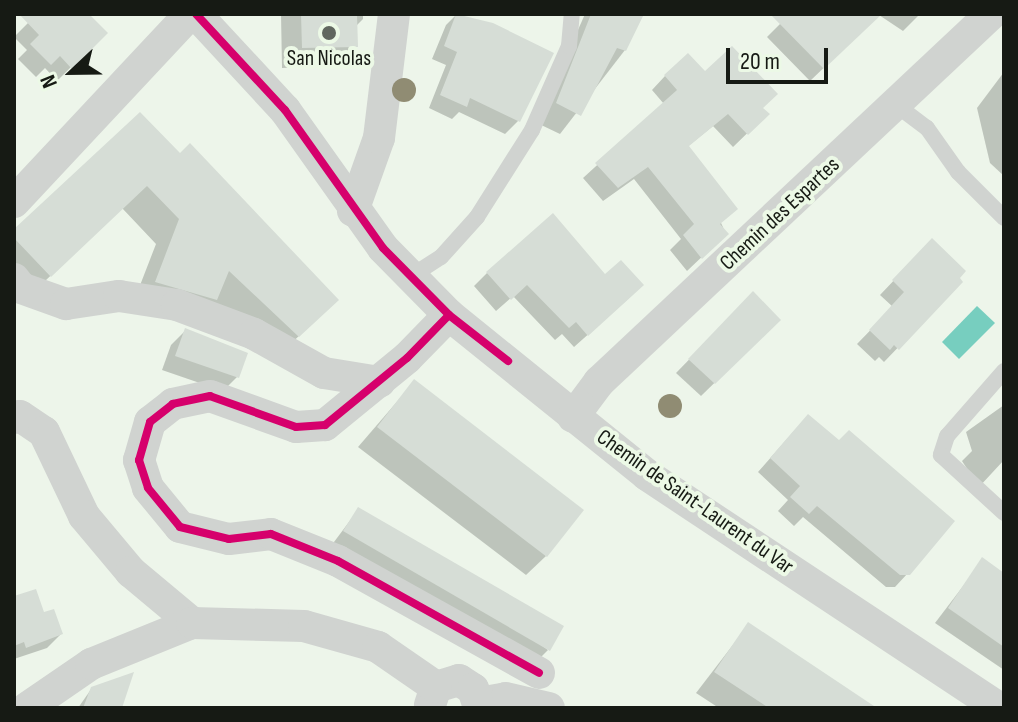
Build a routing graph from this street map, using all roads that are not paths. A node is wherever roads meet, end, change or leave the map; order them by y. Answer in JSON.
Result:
{"nodes":[{"id":1,"x":193,"y":14,"type":"edge"},
{"id":2,"x":394,"y":14,"type":"edge"},
{"id":3,"x":572,"y":14,"type":"edge"},
{"id":4,"x":991,"y":14,"type":"edge"},
{"id":5,"x":895,"y":104,"type":"junction"},
{"id":6,"x":14,"y":202,"type":"edge"},
{"id":7,"x":353,"y":211,"type":"junction"},
{"id":8,"x":1004,"y":218,"type":"edge"},
{"id":9,"x":410,"y":277,"type":"junction"},
{"id":10,"x":14,"y":279,"type":"edge"},
{"id":11,"x":449,"y":315,"type":"junction"},
{"id":12,"x":1004,"y":371,"type":"edge"},
{"id":13,"x":379,"y":382,"type":"junction"},
{"id":14,"x":573,"y":417,"type":"junction"},
{"id":15,"x":14,"y":418,"type":"edge"},
{"id":16,"x":1004,"y":513,"type":"edge"},
{"id":17,"x":192,"y":623,"type":"junction"},
{"id":18,"x":539,"y":673,"type":"dead end"},
{"id":19,"x":433,"y":698,"type":"edge"},
{"id":20,"x":479,"y":706,"type":"edge"},
{"id":21,"x":27,"y":708,"type":"edge"},
{"id":22,"x":549,"y":708,"type":"edge"},
{"id":23,"x":999,"y":708,"type":"edge"}],
"edges":[{"from":1,"to":6,"type":"street"},
{"from":1,"to":7,"type":"street","name":"Chemin de Saint-Laurent du Var"},
{"from":2,"to":7,"type":"street"},
{"from":3,"to":9,"type":"lane"},
{"from":4,"to":5,"type":"street","name":"Chemin des Espartes"},
{"from":5,"to":8,"type":"lane"},
{"from":5,"to":14,"type":"street","name":"Chemin des Espartes"},
{"from":7,"to":9,"type":"street","name":"Chemin de Saint-Laurent du Var"},
{"from":9,"to":11,"type":"street","name":"Chemin de Saint-Laurent du Var"},
{"from":10,"to":13,"type":"street"},
{"from":11,"to":13,"type":"street"},
{"from":11,"to":14,"type":"street","name":"Chemin de Saint-Laurent du Var"},
{"from":12,"to":16,"type":"lane"},
{"from":13,"to":18,"type":"street"},
{"from":14,"to":23,"type":"street","name":"Chemin de Saint-Laurent du Var"},
{"from":15,"to":17,"type":"street"},
{"from":17,"to":19,"type":"street"},
{"from":17,"to":21,"type":"street"},
{"from":19,"to":20,"type":"street"},
{"from":20,"to":22,"type":"street"}]}
